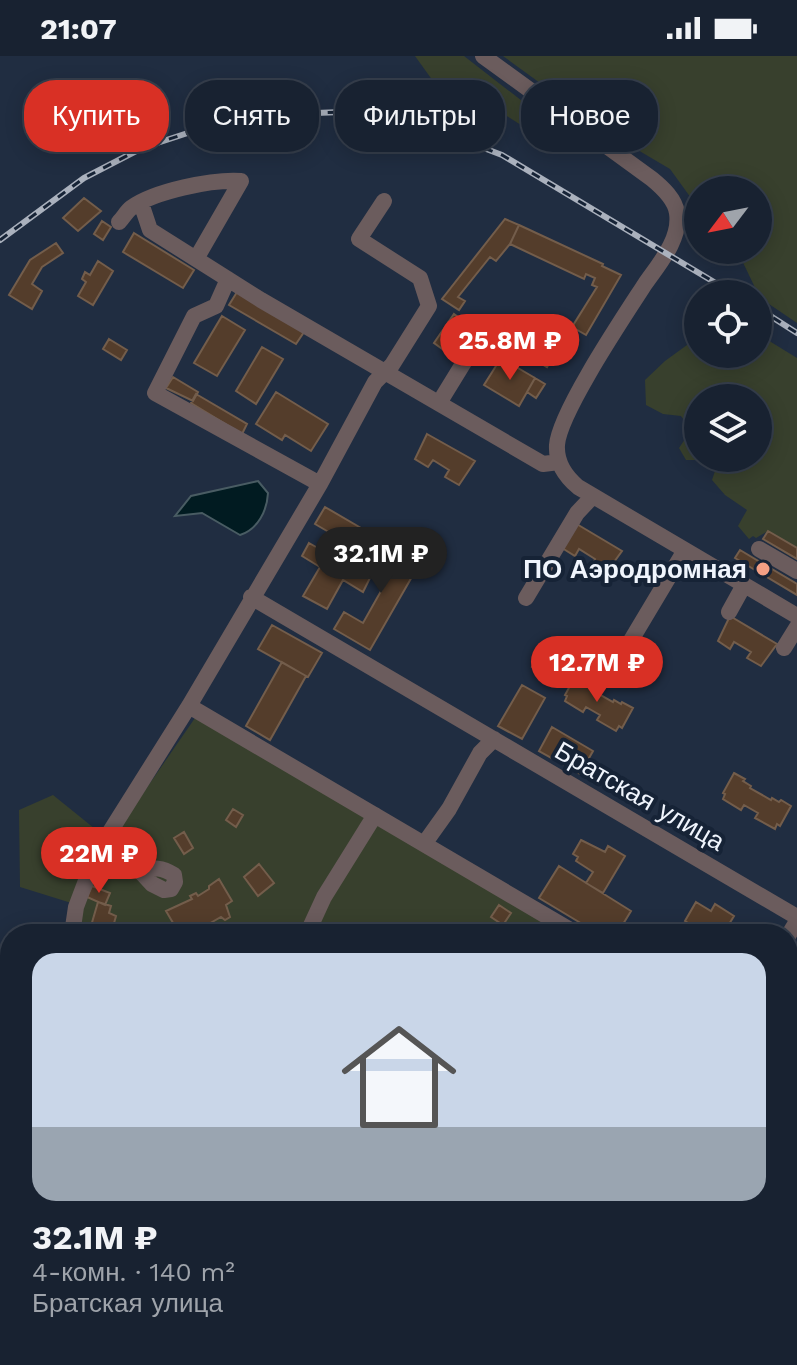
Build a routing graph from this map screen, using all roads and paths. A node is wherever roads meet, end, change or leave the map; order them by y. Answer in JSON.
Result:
{"nodes":[{"id":1,"x":483,"y":56,"type":"edge"},
{"id":2,"x":384,"y":201,"type":"dead end"},
{"id":3,"x":141,"y":203,"type":"junction"},
{"id":4,"x":119,"y":222,"type":"dead end"},
{"id":5,"x":196,"y":259,"type":"junction"},
{"id":6,"x":228,"y":279,"type":"junction"},
{"id":7,"x":474,"y":346,"type":"dead end"},
{"id":8,"x":385,"y":371,"type":"junction"},
{"id":9,"x":439,"y":403,"type":"junction"},
{"id":10,"x":559,"y":462,"type":"junction"},
{"id":11,"x":320,"y":484,"type":"junction"},
{"id":12,"x":593,"y":496,"type":"junction"},
{"id":13,"x":759,"y":549,"type":"dead end"},
{"id":14,"x":685,"y":550,"type":"junction"},
{"id":15,"x":797,"y":571,"type":"edge"},
{"id":16,"x":744,"y":585,"type":"junction"},
{"id":17,"x":251,"y":597,"type":"junction"},
{"id":18,"x":526,"y":598,"type":"dead end"},
{"id":19,"x":729,"y":612,"type":"dead end"},
{"id":20,"x":797,"y":616,"type":"edge"},
{"id":21,"x":797,"y":627,"type":"edge"},
{"id":22,"x":784,"y":648,"type":"dead end"},
{"id":23,"x":638,"y":670,"type":"dead end"},
{"id":24,"x":189,"y":706,"type":"junction"},
{"id":25,"x":494,"y":739,"type":"junction"},
{"id":26,"x":375,"y":815,"type":"junction"},
{"id":27,"x":424,"y":844,"type":"junction"},
{"id":28,"x":100,"y":847,"type":"junction"},
{"id":29,"x":141,"y":872,"type":"dead end"},
{"id":30,"x":797,"y":919,"type":"edge"},
{"id":31,"x":74,"y":924,"type":"edge"},
{"id":32,"x":312,"y":924,"type":"edge"},
{"id":33,"x":560,"y":924,"type":"edge"}],
"edges":[{"from":1,"to":10,"type":"street"},
{"from":2,"to":8,"type":"street"},
{"from":3,"to":4,"type":"street"},
{"from":3,"to":5,"type":"street"},
{"from":3,"to":5,"type":"street"},
{"from":5,"to":6,"type":"street"},
{"from":6,"to":8,"type":"street"},
{"from":6,"to":11,"type":"street"},
{"from":7,"to":9,"type":"street"},
{"from":8,"to":9,"type":"street"},
{"from":8,"to":11,"type":"street"},
{"from":9,"to":10,"type":"street"},
{"from":10,"to":12,"type":"street"},
{"from":11,"to":17,"type":"street"},
{"from":12,"to":14,"type":"street"},
{"from":12,"to":18,"type":"street"},
{"from":13,"to":15,"type":"street"},
{"from":14,"to":16,"type":"street"},
{"from":14,"to":23,"type":"street"},
{"from":16,"to":19,"type":"street"},
{"from":16,"to":20,"type":"street"},
{"from":17,"to":24,"type":"street"},
{"from":17,"to":25,"type":"street","name":"Братская улица"},
{"from":21,"to":22,"type":"street"},
{"from":24,"to":26,"type":"street"},
{"from":24,"to":28,"type":"street"},
{"from":25,"to":27,"type":"street"},
{"from":25,"to":30,"type":"street","name":"Братская улица"},
{"from":26,"to":27,"type":"street"},
{"from":26,"to":32,"type":"street"},
{"from":27,"to":33,"type":"street"},
{"from":28,"to":29,"type":"street"},
{"from":28,"to":31,"type":"street"}]}
